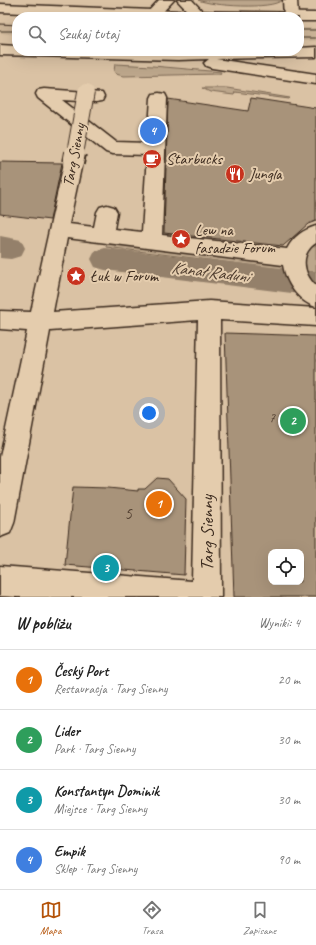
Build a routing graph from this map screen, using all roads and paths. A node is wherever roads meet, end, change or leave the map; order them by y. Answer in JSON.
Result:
{"nodes":[{"id":1,"x":167,"y":0,"type":"edge"},
{"id":2,"x":184,"y":0,"type":"edge"},
{"id":3,"x":290,"y":0,"type":"edge"},
{"id":4,"x":0,"y":8,"type":"edge"},
{"id":5,"x":102,"y":12,"type":"edge"},
{"id":6,"x":155,"y":12,"type":"edge"},
{"id":7,"x":196,"y":12,"type":"edge"},
{"id":8,"x":291,"y":12,"type":"edge"},
{"id":9,"x":304,"y":17,"type":"edge"},
{"id":10,"x":316,"y":17,"type":"edge"},
{"id":11,"x":0,"y":50,"type":"edge"},
{"id":12,"x":12,"y":51,"type":"edge"},
{"id":13,"x":304,"y":52,"type":"edge"},
{"id":14,"x":316,"y":52,"type":"edge"},
{"id":15,"x":188,"y":56,"type":"edge"},
{"id":16,"x":259,"y":56,"type":"edge"},
{"id":17,"x":316,"y":62,"type":"edge"},
{"id":18,"x":316,"y":79,"type":"edge"},
{"id":19,"x":157,"y":103,"type":"dead end"},
{"id":20,"x":148,"y":149,"type":"dead end"},
{"id":21,"x":107,"y":212,"type":"dead end"},
{"id":22,"x":58,"y":230,"type":"junction"},
{"id":23,"x":316,"y":233,"type":"edge"},
{"id":24,"x":103,"y":235,"type":"junction"},
{"id":25,"x":152,"y":241,"type":"junction"},
{"id":26,"x":293,"y":264,"type":"junction"},
{"id":27,"x":316,"y":298,"type":"edge"},
{"id":28,"x":209,"y":310,"type":"junction"},
{"id":29,"x":316,"y":317,"type":"edge"},
{"id":30,"x":0,"y":320,"type":"edge"},
{"id":31,"x":40,"y":322,"type":"junction"},
{"id":32,"x":1,"y":512,"type":"edge"},
{"id":33,"x":0,"y":581,"type":"edge"},
{"id":34,"x":35,"y":590,"type":"edge"}],
"edges":[{"from":1,"to":6,"type":"street"},
{"from":2,"to":7,"type":"street"},
{"from":3,"to":8,"type":"street"},
{"from":4,"to":5,"type":"street"},
{"from":9,"to":10,"type":"street"},
{"from":11,"to":12,"type":"street"},
{"from":13,"to":14,"type":"street"},
{"from":15,"to":18,"type":"street"},
{"from":16,"to":17,"type":"street"},
{"from":19,"to":25,"type":"street"},
{"from":20,"to":22,"type":"street","name":"Targ Sienny","bridge":true},
{"from":21,"to":24,"type":"street"},
{"from":22,"to":24,"type":"street"},
{"from":22,"to":31,"type":"street","name":"Targ Sienny"},
{"from":23,"to":26,"type":"street"},
{"from":24,"to":25,"type":"street"},
{"from":25,"to":26,"type":"street"},
{"from":26,"to":27,"type":"street"},
{"from":28,"to":29,"type":"street"},
{"from":28,"to":31,"type":"street"},
{"from":28,"to":34,"type":"street","name":"Targ Sienny"},
{"from":30,"to":31,"type":"street"},
{"from":31,"to":32,"type":"street","name":"Targ Sienny"},
{"from":33,"to":34,"type":"street","name":"Targ Sienny"}]}
